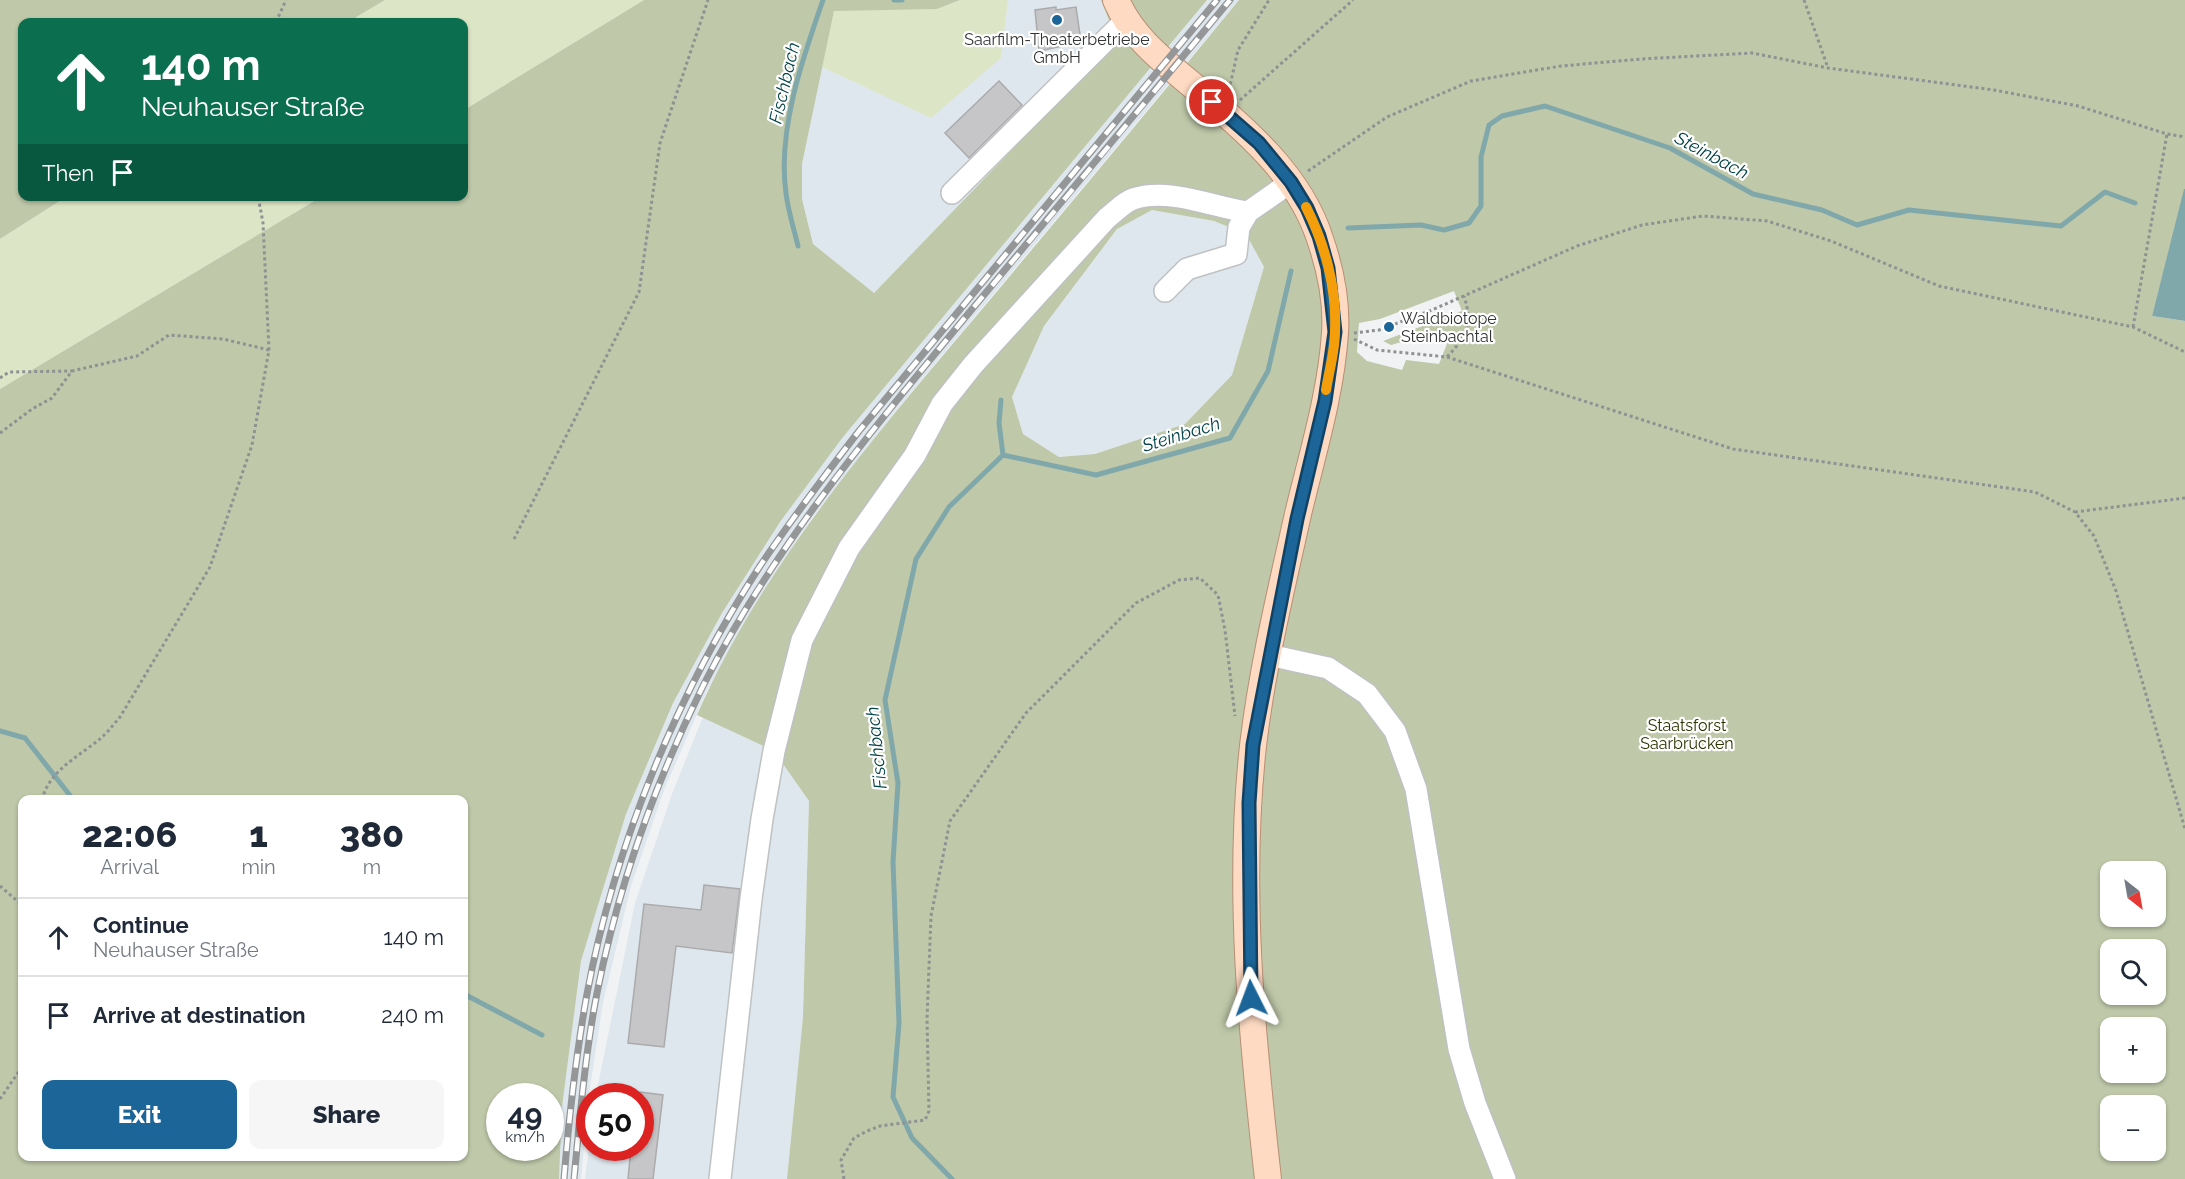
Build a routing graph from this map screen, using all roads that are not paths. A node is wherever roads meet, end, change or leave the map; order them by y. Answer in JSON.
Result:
{"nodes":[{"id":1,"x":1120,"y":10,"type":"edge"},
{"id":2,"x":1291,"y":182,"type":"junction"},
{"id":3,"x":952,"y":193,"type":"dead end"},
{"id":4,"x":1248,"y":212,"type":"junction"},
{"id":5,"x":1165,"y":291,"type":"dead end"},
{"id":6,"x":1269,"y":655,"type":"junction"},
{"id":7,"x":720,"y":1179,"type":"edge"},
{"id":8,"x":1268,"y":1179,"type":"edge"},
{"id":9,"x":1505,"y":1179,"type":"edge"}],
"edges":[{"from":1,"to":2,"type":"main road"},
{"from":1,"to":3,"type":"street"},
{"from":2,"to":4,"type":"street"},
{"from":2,"to":6,"type":"main road"},
{"from":4,"to":5,"type":"street"},
{"from":4,"to":7,"type":"street"},
{"from":6,"to":8,"type":"main road"},
{"from":6,"to":9,"type":"street"}]}
